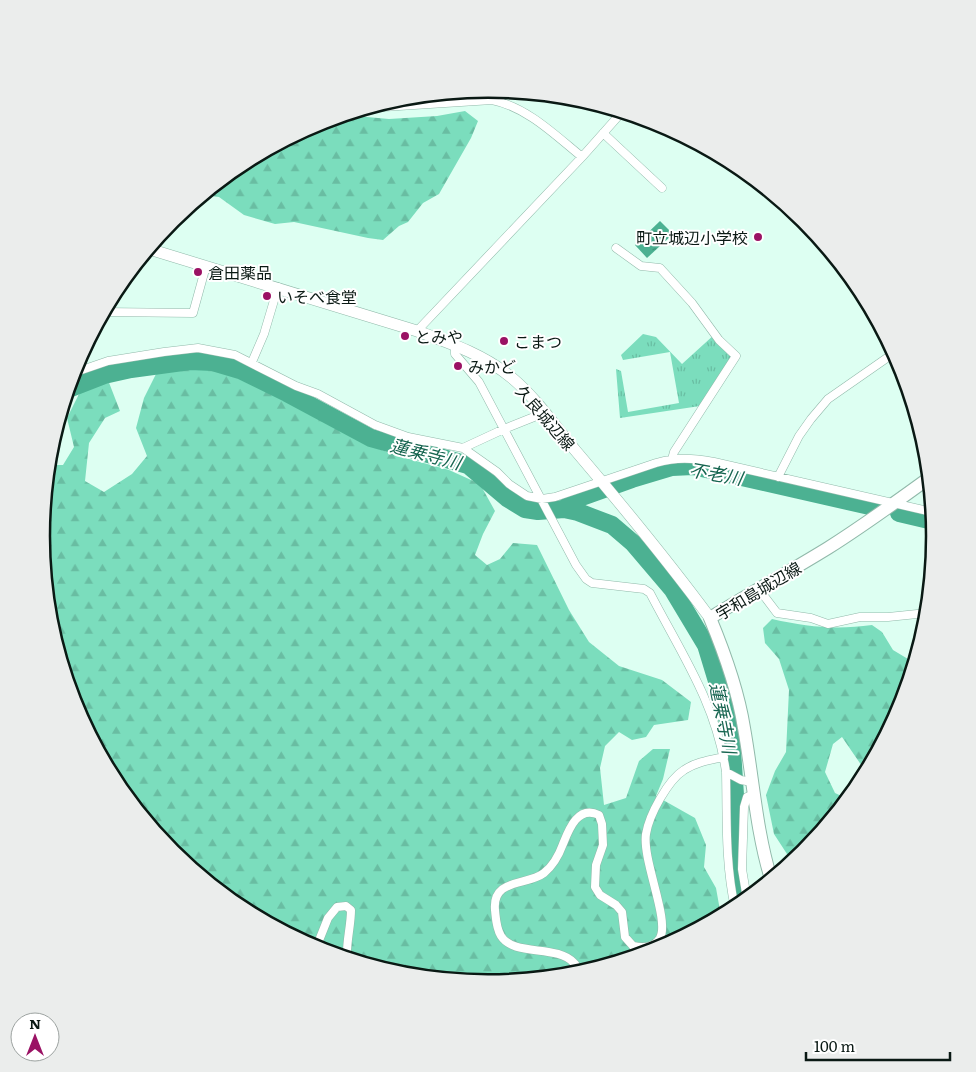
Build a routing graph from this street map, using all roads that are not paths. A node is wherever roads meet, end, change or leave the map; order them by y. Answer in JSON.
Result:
{"nodes":[{"id":1,"x":499,"y":101,"type":"joint"},
{"id":2,"x":407,"y":105,"type":"edge"},
{"id":3,"x":617,"y":118,"type":"edge"},
{"id":4,"x":603,"y":133,"type":"junction"},
{"id":5,"x":582,"y":157,"type":"junction"},
{"id":6,"x":662,"y":188,"type":"dead end"},
{"id":7,"x":616,"y":248,"type":"dead end"},
{"id":8,"x":156,"y":251,"type":"edge"},
{"id":9,"x":206,"y":266,"type":"junction"},
{"id":10,"x":278,"y":287,"type":"junction"},
{"id":11,"x":112,"y":312,"type":"edge"},
{"id":12,"x":418,"y":331,"type":"junction"},
{"id":13,"x":455,"y":345,"type":"junction"},
{"id":14,"x":888,"y":357,"type":"edge"},
{"id":15,"x":252,"y":362,"type":"junction"},
{"id":16,"x":82,"y":370,"type":"edge"},
{"id":17,"x":544,"y":414,"type":"junction"},
{"id":18,"x":504,"y":429,"type":"junction"},
{"id":19,"x":463,"y":448,"type":"junction"},
{"id":20,"x":672,"y":459,"type":"junction"},
{"id":21,"x":778,"y":477,"type":"junction"},
{"id":22,"x":602,"y":482,"type":"junction"},
{"id":23,"x":922,"y":483,"type":"edge"},
{"id":24,"x":542,"y":499,"type":"junction"},
{"id":25,"x":896,"y":503,"type":"junction"},
{"id":26,"x":925,"y":510,"type":"edge"},
{"id":27,"x":758,"y":588,"type":"junction"},
{"id":28,"x":919,"y":614,"type":"edge"},
{"id":29,"x":710,"y":618,"type":"junction"},
{"id":30,"x":724,"y":757,"type":"junction"},
{"id":31,"x":726,"y":772,"type":"junction"},
{"id":32,"x":753,"y":788,"type":"junction"},
{"id":33,"x":769,"y":872,"type":"edge"},
{"id":34,"x":746,"y":890,"type":"edge"},
{"id":35,"x":733,"y":899,"type":"edge"},
{"id":36,"x":658,"y":940,"type":"edge"},
{"id":37,"x":319,"y":941,"type":"edge"},
{"id":38,"x":639,"y":947,"type":"edge"},
{"id":39,"x":346,"y":951,"type":"edge"},
{"id":40,"x":576,"y":965,"type":"edge"}],
"edges":[{"from":1,"to":2,"type":"street"},
{"from":1,"to":5,"type":"street"},
{"from":3,"to":4,"type":"street"},
{"from":4,"to":5,"type":"street"},
{"from":4,"to":6,"type":"street"},
{"from":5,"to":12,"type":"street"},
{"from":7,"to":20,"type":"street"},
{"from":8,"to":9,"type":"main road","name":"久良城辺線"},
{"from":9,"to":10,"type":"main road","name":"久良城辺線"},
{"from":9,"to":11,"type":"street"},
{"from":10,"to":12,"type":"main road","name":"久良城辺線"},
{"from":10,"to":15,"type":"street"},
{"from":12,"to":13,"type":"main road","name":"久良城辺線"},
{"from":13,"to":17,"type":"main road","name":"久良城辺線"},
{"from":13,"to":18,"type":"street"},
{"from":14,"to":21,"type":"street"},
{"from":15,"to":16,"type":"street"},
{"from":15,"to":19,"type":"street"},
{"from":17,"to":18,"type":"street"},
{"from":17,"to":22,"type":"main road","name":"久良城辺線"},
{"from":18,"to":19,"type":"street"},
{"from":18,"to":24,"type":"street"},
{"from":19,"to":24,"type":"street"},
{"from":20,"to":21,"type":"street"},
{"from":20,"to":22,"type":"street"},
{"from":21,"to":25,"type":"street"},
{"from":22,"to":24,"type":"street"},
{"from":22,"to":29,"type":"main road","name":"久良城辺線"},
{"from":23,"to":25,"type":"main road","name":"宇和島城辺線"},
{"from":24,"to":30,"type":"street"},
{"from":25,"to":26,"type":"street"},
{"from":25,"to":27,"type":"main road","name":"宇和島城辺線"},
{"from":27,"to":28,"type":"street"},
{"from":27,"to":29,"type":"main road","name":"宇和島城辺線"},
{"from":29,"to":32,"type":"main road","name":"宇和島城辺線"},
{"from":30,"to":31,"type":"street"},
{"from":30,"to":36,"type":"street"},
{"from":31,"to":32,"type":"street"},
{"from":31,"to":35,"type":"street"},
{"from":32,"to":33,"type":"main road","name":"宇和島城辺線"},
{"from":32,"to":34,"type":"street"},
{"from":37,"to":39,"type":"street"},
{"from":38,"to":40,"type":"street"}]}
